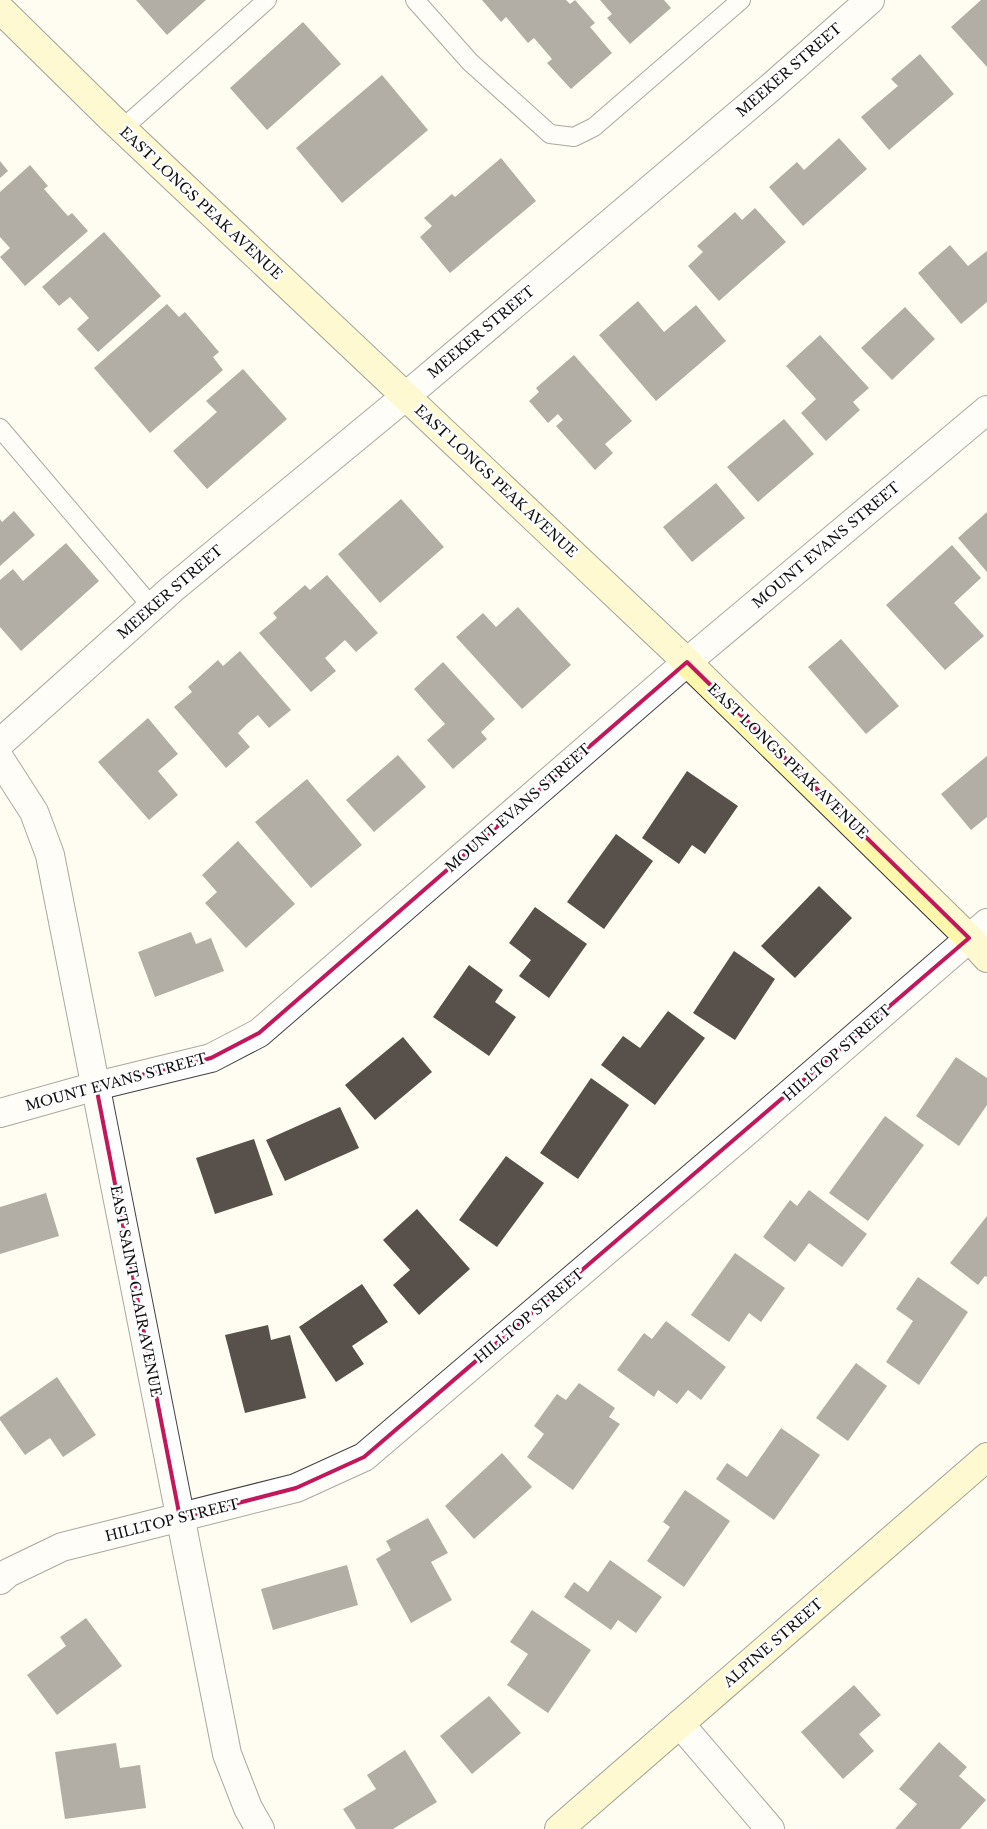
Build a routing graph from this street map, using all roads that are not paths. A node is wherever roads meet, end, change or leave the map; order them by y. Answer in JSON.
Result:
{"nodes":[{"id":1,"x":267,"y":0,"type":"edge"},
{"id":2,"x":414,"y":0,"type":"edge"},
{"id":3,"x":742,"y":0,"type":"edge"},
{"id":4,"x":870,"y":0,"type":"edge"},
{"id":5,"x":0,"y":9,"type":"edge"},
{"id":6,"x":122,"y":129,"type":"junction"},
{"id":7,"x":406,"y":396,"type":"junction"},
{"id":8,"x":987,"y":410,"type":"edge"},
{"id":9,"x":0,"y":428,"type":"edge"},
{"id":10,"x":152,"y":607,"type":"junction"},
{"id":11,"x":687,"y":662,"type":"junction"},
{"id":12,"x":0,"y":742,"type":"edge"},
{"id":13,"x":0,"y":759,"type":"edge"},
{"id":14,"x":981,"y":940,"type":"edge"},
{"id":15,"x":96,"y":1086,"type":"junction"},
{"id":16,"x":0,"y":1113,"type":"edge"},
{"id":17,"x":987,"y":1457,"type":"edge"},
{"id":18,"x":180,"y":1518,"type":"junction"},
{"id":19,"x":0,"y":1580,"type":"edge"},
{"id":20,"x":680,"y":1724,"type":"junction"},
{"id":21,"x":260,"y":1829,"type":"edge"},
{"id":22,"x":559,"y":1829,"type":"edge"},
{"id":23,"x":770,"y":1829,"type":"edge"}],
"edges":[{"from":1,"to":6,"type":"lane"},
{"from":2,"to":3,"type":"lane"},
{"from":4,"to":7,"type":"street","name":"MEEKER STREET"},
{"from":5,"to":6,"type":"street","name":"EAST LONGS PEAK AVENUE"},
{"from":6,"to":7,"type":"street","name":"EAST LONGS PEAK AVENUE"},
{"from":7,"to":10,"type":"street","name":"MEEKER STREET"},
{"from":7,"to":11,"type":"street","name":"EAST LONGS PEAK AVENUE"},
{"from":8,"to":11,"type":"street","name":"MOUNT EVANS STREET"},
{"from":9,"to":10,"type":"lane"},
{"from":10,"to":12,"type":"street","name":"MEEKER STREET"},
{"from":11,"to":14,"type":"street","name":"EAST LONGS PEAK AVENUE"},
{"from":11,"to":15,"type":"street","name":"MOUNT EVANS STREET"},
{"from":13,"to":15,"type":"street","name":"EAST SAINT CLAIR AVENUE"},
{"from":14,"to":18,"type":"street","name":"HILLTOP STREET"},
{"from":15,"to":16,"type":"street","name":"MOUNT EVANS STREET"},
{"from":15,"to":18,"type":"street","name":"EAST SAINT CLAIR AVENUE"},
{"from":17,"to":20,"type":"street","name":"ALPINE STREET"},
{"from":18,"to":19,"type":"street","name":"HILLTOP STREET"},
{"from":18,"to":21,"type":"street","name":"EAST SAINT CLAIR AVENUE"},
{"from":20,"to":22,"type":"street","name":"ALPINE STREET"},
{"from":20,"to":23,"type":"street"}]}
